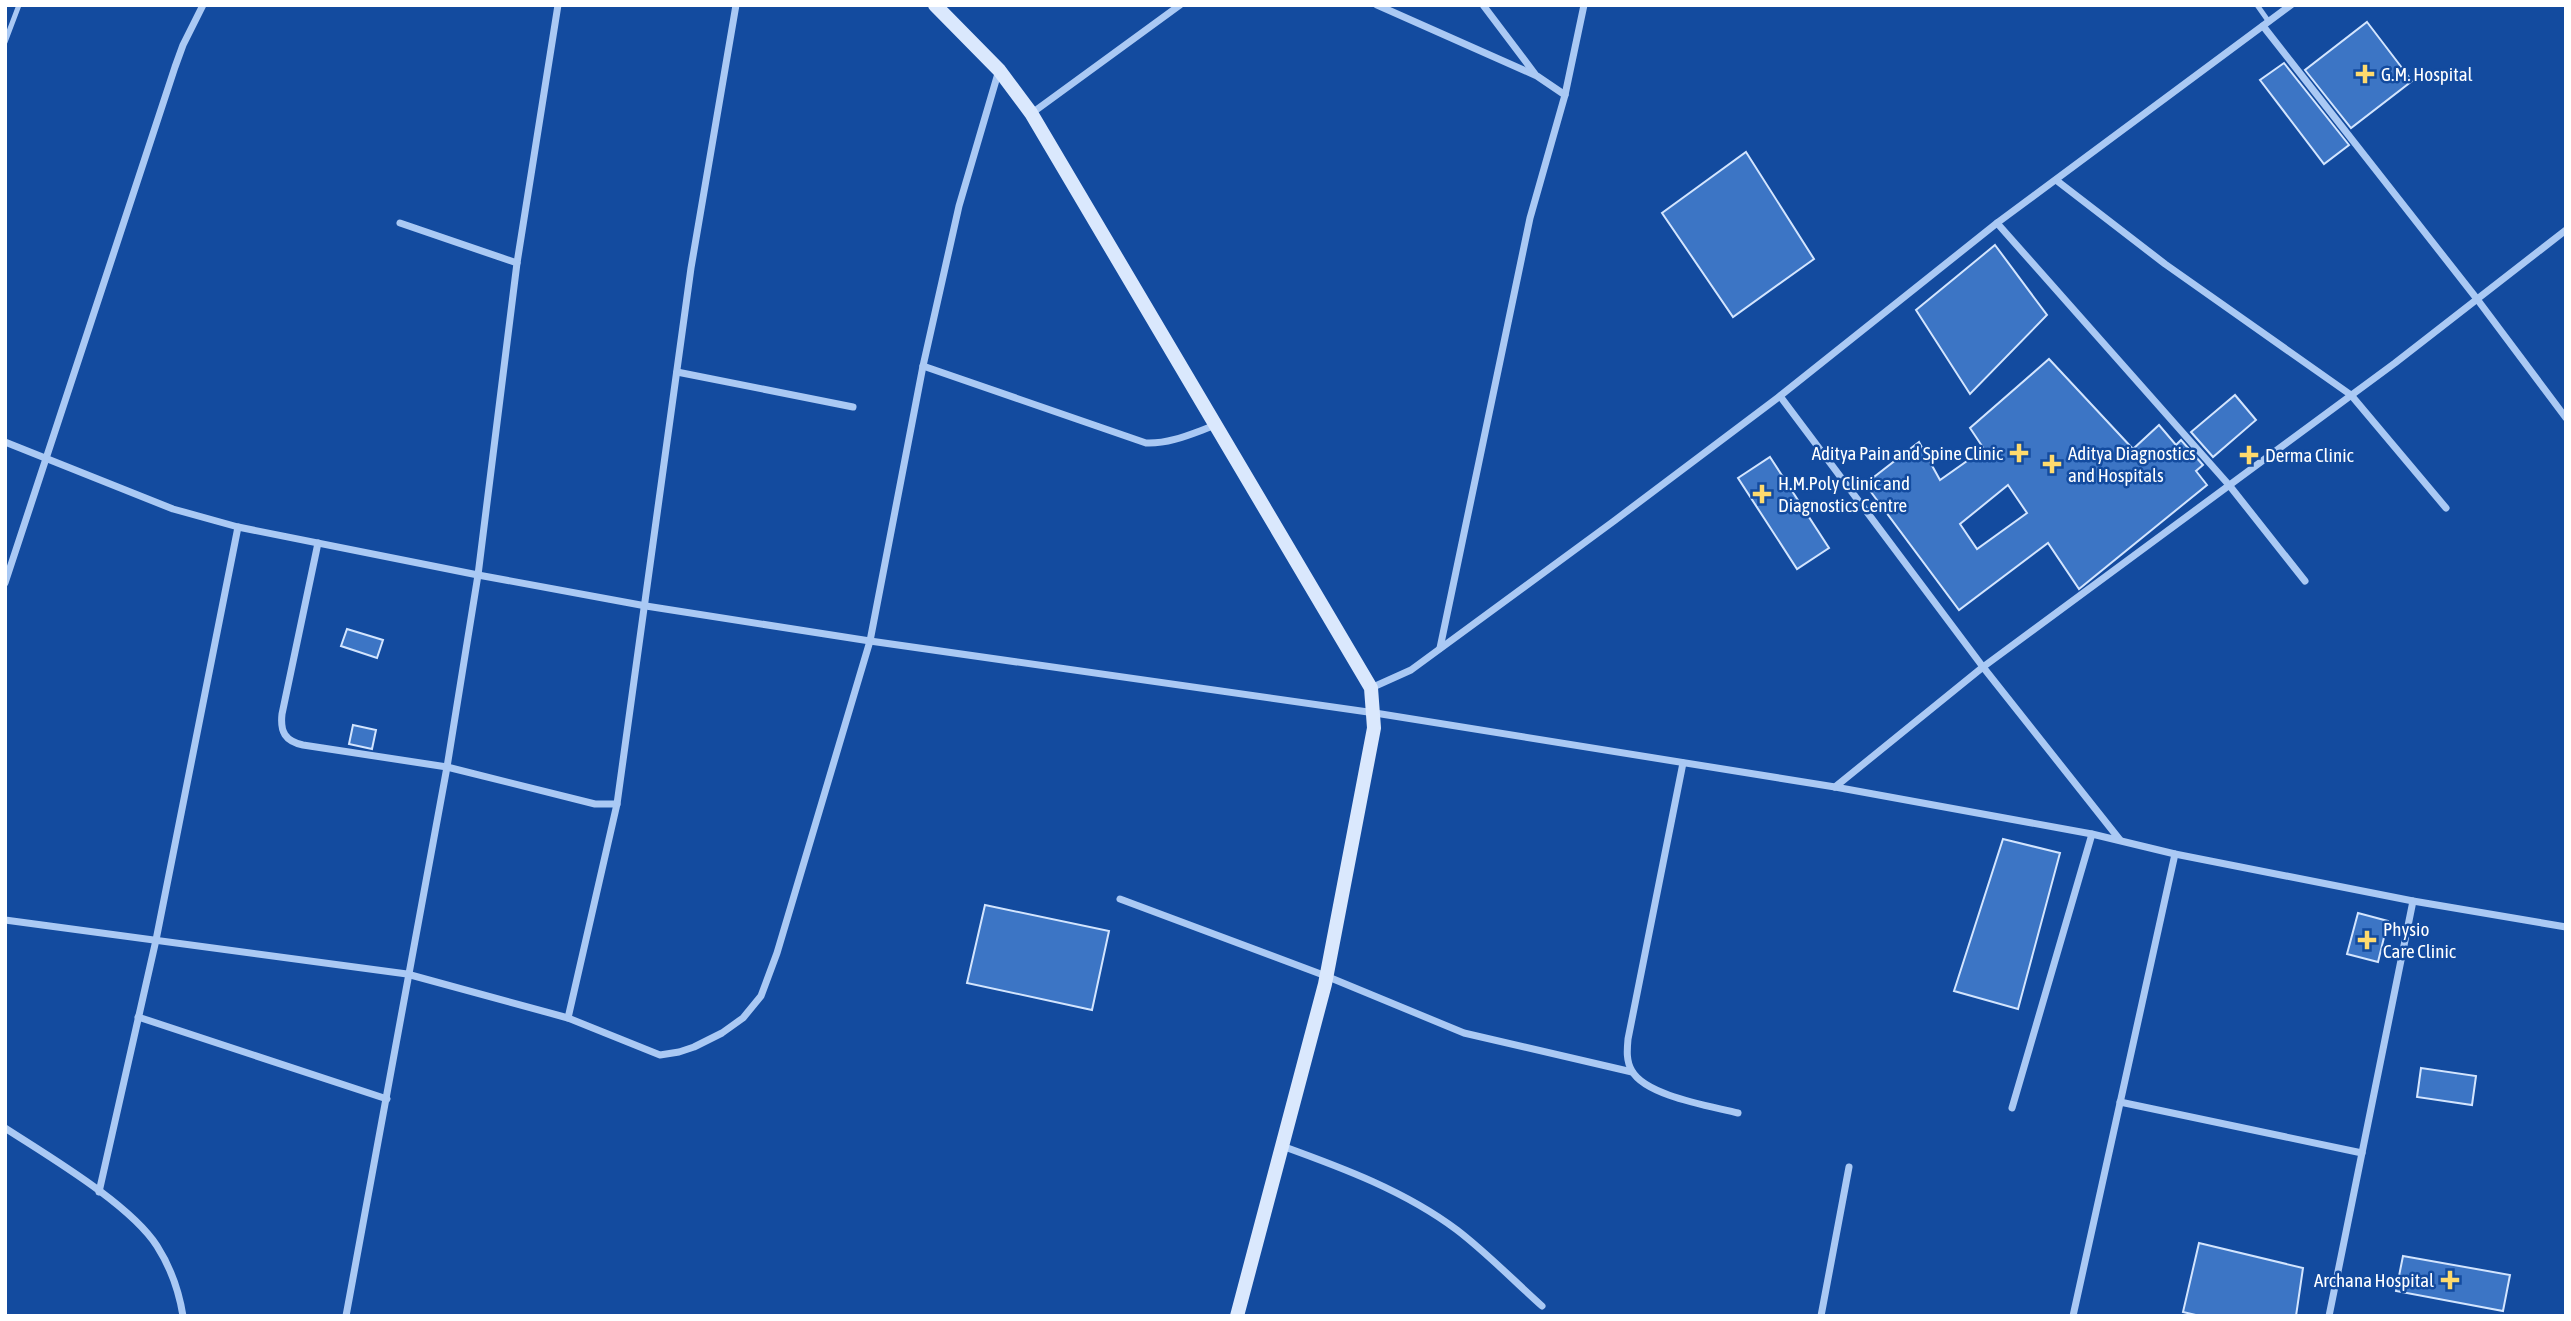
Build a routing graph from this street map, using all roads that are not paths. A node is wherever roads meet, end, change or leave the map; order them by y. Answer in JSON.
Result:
{"nodes":[{"id":1,"x":19,"y":5,"type":"edge"},
{"id":2,"x":203,"y":5,"type":"edge"},
{"id":3,"x":558,"y":5,"type":"edge"},
{"id":4,"x":736,"y":5,"type":"edge"},
{"id":5,"x":935,"y":5,"type":"edge"},
{"id":6,"x":1180,"y":5,"type":"edge"},
{"id":7,"x":1377,"y":5,"type":"edge"},
{"id":8,"x":1483,"y":5,"type":"edge"},
{"id":9,"x":1584,"y":5,"type":"edge"},
{"id":10,"x":2257,"y":5,"type":"edge"},
{"id":11,"x":2291,"y":5,"type":"edge"},
{"id":12,"x":2266,"y":24,"type":"junction"},
{"id":13,"x":5,"y":42,"type":"edge"},
{"id":14,"x":999,"y":70,"type":"junction"},
{"id":15,"x":1537,"y":76,"type":"junction"},
{"id":16,"x":1565,"y":95,"type":"junction"},
{"id":17,"x":1031,"y":113,"type":"junction"},
{"id":18,"x":2056,"y":180,"type":"junction"},
{"id":19,"x":400,"y":223,"type":"dead end"},
{"id":20,"x":1997,"y":223,"type":"junction"},
{"id":21,"x":2566,"y":230,"type":"edge"},
{"id":22,"x":517,"y":263,"type":"junction"},
{"id":23,"x":2477,"y":299,"type":"junction"},
{"id":24,"x":923,"y":366,"type":"junction"},
{"id":25,"x":677,"y":372,"type":"junction"},
{"id":26,"x":2351,"y":395,"type":"junction"},
{"id":27,"x":1780,"y":396,"type":"junction"},
{"id":28,"x":853,"y":407,"type":"dead end"},
{"id":29,"x":2566,"y":418,"type":"edge"},
{"id":30,"x":1216,"y":425,"type":"junction"},
{"id":31,"x":5,"y":442,"type":"edge"},
{"id":32,"x":44,"y":459,"type":"junction"},
{"id":33,"x":2229,"y":485,"type":"junction"},
{"id":34,"x":2446,"y":508,"type":"dead end"},
{"id":35,"x":238,"y":527,"type":"junction"},
{"id":36,"x":318,"y":543,"type":"junction"},
{"id":37,"x":478,"y":575,"type":"junction"},
{"id":38,"x":2305,"y":581,"type":"dead end"},
{"id":39,"x":5,"y":583,"type":"edge"},
{"id":40,"x":646,"y":606,"type":"junction"},
{"id":41,"x":870,"y":641,"type":"junction"},
{"id":42,"x":1439,"y":649,"type":"junction"},
{"id":43,"x":1983,"y":667,"type":"junction"},
{"id":44,"x":1371,"y":688,"type":"junction"},
{"id":45,"x":1375,"y":713,"type":"junction"},
{"id":46,"x":1683,"y":763,"type":"junction"},
{"id":47,"x":447,"y":767,"type":"junction"},
{"id":48,"x":1835,"y":787,"type":"junction"},
{"id":49,"x":617,"y":804,"type":"junction"},
{"id":50,"x":2092,"y":834,"type":"junction"},
{"id":51,"x":2120,"y":841,"type":"junction"},
{"id":52,"x":2175,"y":854,"type":"junction"},
{"id":53,"x":1120,"y":899,"type":"dead end"},
{"id":54,"x":2413,"y":901,"type":"junction"},
{"id":55,"x":5,"y":920,"type":"edge"},
{"id":56,"x":2566,"y":927,"type":"edge"},
{"id":57,"x":156,"y":940,"type":"junction"},
{"id":58,"x":407,"y":974,"type":"junction"},
{"id":59,"x":1326,"y":976,"type":"junction"},
{"id":60,"x":138,"y":1017,"type":"junction"},
{"id":61,"x":568,"y":1018,"type":"junction"},
{"id":62,"x":1632,"y":1072,"type":"junction"},
{"id":63,"x":387,"y":1099,"type":"junction"},
{"id":64,"x":2120,"y":1102,"type":"junction"},
{"id":65,"x":2012,"y":1108,"type":"dead end"},
{"id":66,"x":1738,"y":1113,"type":"dead end"},
{"id":67,"x":5,"y":1128,"type":"edge"},
{"id":68,"x":1282,"y":1146,"type":"junction"},
{"id":69,"x":2362,"y":1153,"type":"junction"},
{"id":70,"x":1849,"y":1167,"type":"dead end"},
{"id":71,"x":99,"y":1192,"type":"junction"},
{"id":72,"x":1542,"y":1306,"type":"dead end"},
{"id":73,"x":183,"y":1316,"type":"edge"},
{"id":74,"x":346,"y":1316,"type":"edge"},
{"id":75,"x":1237,"y":1316,"type":"edge"},
{"id":76,"x":1821,"y":1316,"type":"edge"},
{"id":77,"x":2073,"y":1316,"type":"edge"},
{"id":78,"x":2329,"y":1316,"type":"edge"}],
"edges":[{"from":1,"to":13,"type":"lane"},
{"from":2,"to":32,"type":"street"},
{"from":3,"to":22,"type":"street"},
{"from":4,"to":25,"type":"street"},
{"from":5,"to":14,"type":"main road"},
{"from":6,"to":17,"type":"street"},
{"from":7,"to":15,"type":"street"},
{"from":8,"to":15,"type":"street"},
{"from":9,"to":16,"type":"street"},
{"from":10,"to":12,"type":"lane"},
{"from":11,"to":12,"type":"street"},
{"from":12,"to":18,"type":"street"},
{"from":12,"to":23,"type":"street"},
{"from":14,"to":17,"type":"main road"},
{"from":14,"to":24,"type":"street"},
{"from":15,"to":16,"type":"street"},
{"from":16,"to":42,"type":"street"},
{"from":17,"to":30,"type":"main road"},
{"from":18,"to":20,"type":"street"},
{"from":18,"to":26,"type":"street"},
{"from":19,"to":22,"type":"street"},
{"from":20,"to":27,"type":"street"},
{"from":20,"to":33,"type":"street"},
{"from":21,"to":23,"type":"street"},
{"from":22,"to":37,"type":"street"},
{"from":23,"to":26,"type":"street"},
{"from":23,"to":29,"type":"street"},
{"from":24,"to":30,"type":"street"},
{"from":24,"to":41,"type":"street"},
{"from":25,"to":28,"type":"street"},
{"from":25,"to":40,"type":"street"},
{"from":26,"to":33,"type":"street"},
{"from":26,"to":34,"type":"street"},
{"from":27,"to":42,"type":"street"},
{"from":27,"to":43,"type":"street"},
{"from":30,"to":44,"type":"main road"},
{"from":31,"to":32,"type":"street"},
{"from":32,"to":35,"type":"street"},
{"from":32,"to":39,"type":"street"},
{"from":33,"to":38,"type":"street"},
{"from":33,"to":43,"type":"street"},
{"from":35,"to":36,"type":"street"},
{"from":35,"to":57,"type":"street"},
{"from":36,"to":37,"type":"street"},
{"from":36,"to":47,"type":"street"},
{"from":37,"to":40,"type":"street"},
{"from":37,"to":47,"type":"street"},
{"from":40,"to":41,"type":"street"},
{"from":40,"to":49,"type":"street"},
{"from":41,"to":45,"type":"street"},
{"from":41,"to":61,"type":"street"},
{"from":42,"to":44,"type":"street"},
{"from":43,"to":48,"type":"street"},
{"from":43,"to":51,"type":"street"},
{"from":44,"to":45,"type":"main road"},
{"from":45,"to":46,"type":"street"},
{"from":45,"to":59,"type":"main road"},
{"from":46,"to":48,"type":"street"},
{"from":46,"to":62,"type":"street"},
{"from":47,"to":49,"type":"street"},
{"from":47,"to":58,"type":"street"},
{"from":48,"to":50,"type":"street"},
{"from":49,"to":61,"type":"street"},
{"from":50,"to":51,"type":"street"},
{"from":50,"to":65,"type":"street"},
{"from":51,"to":52,"type":"street"},
{"from":52,"to":54,"type":"street"},
{"from":52,"to":64,"type":"street"},
{"from":53,"to":59,"type":"street"},
{"from":54,"to":56,"type":"street"},
{"from":54,"to":69,"type":"street"},
{"from":55,"to":57,"type":"street"},
{"from":57,"to":58,"type":"street"},
{"from":57,"to":60,"type":"street"},
{"from":58,"to":61,"type":"street"},
{"from":58,"to":63,"type":"street"},
{"from":59,"to":62,"type":"street"},
{"from":59,"to":68,"type":"main road"},
{"from":60,"to":63,"type":"street"},
{"from":60,"to":71,"type":"street"},
{"from":62,"to":66,"type":"street"},
{"from":63,"to":74,"type":"street"},
{"from":64,"to":69,"type":"street"},
{"from":64,"to":77,"type":"street"},
{"from":67,"to":71,"type":"street"},
{"from":68,"to":72,"type":"street"},
{"from":68,"to":75,"type":"main road"},
{"from":69,"to":78,"type":"street"},
{"from":70,"to":76,"type":"street"},
{"from":71,"to":73,"type":"street"}]}
